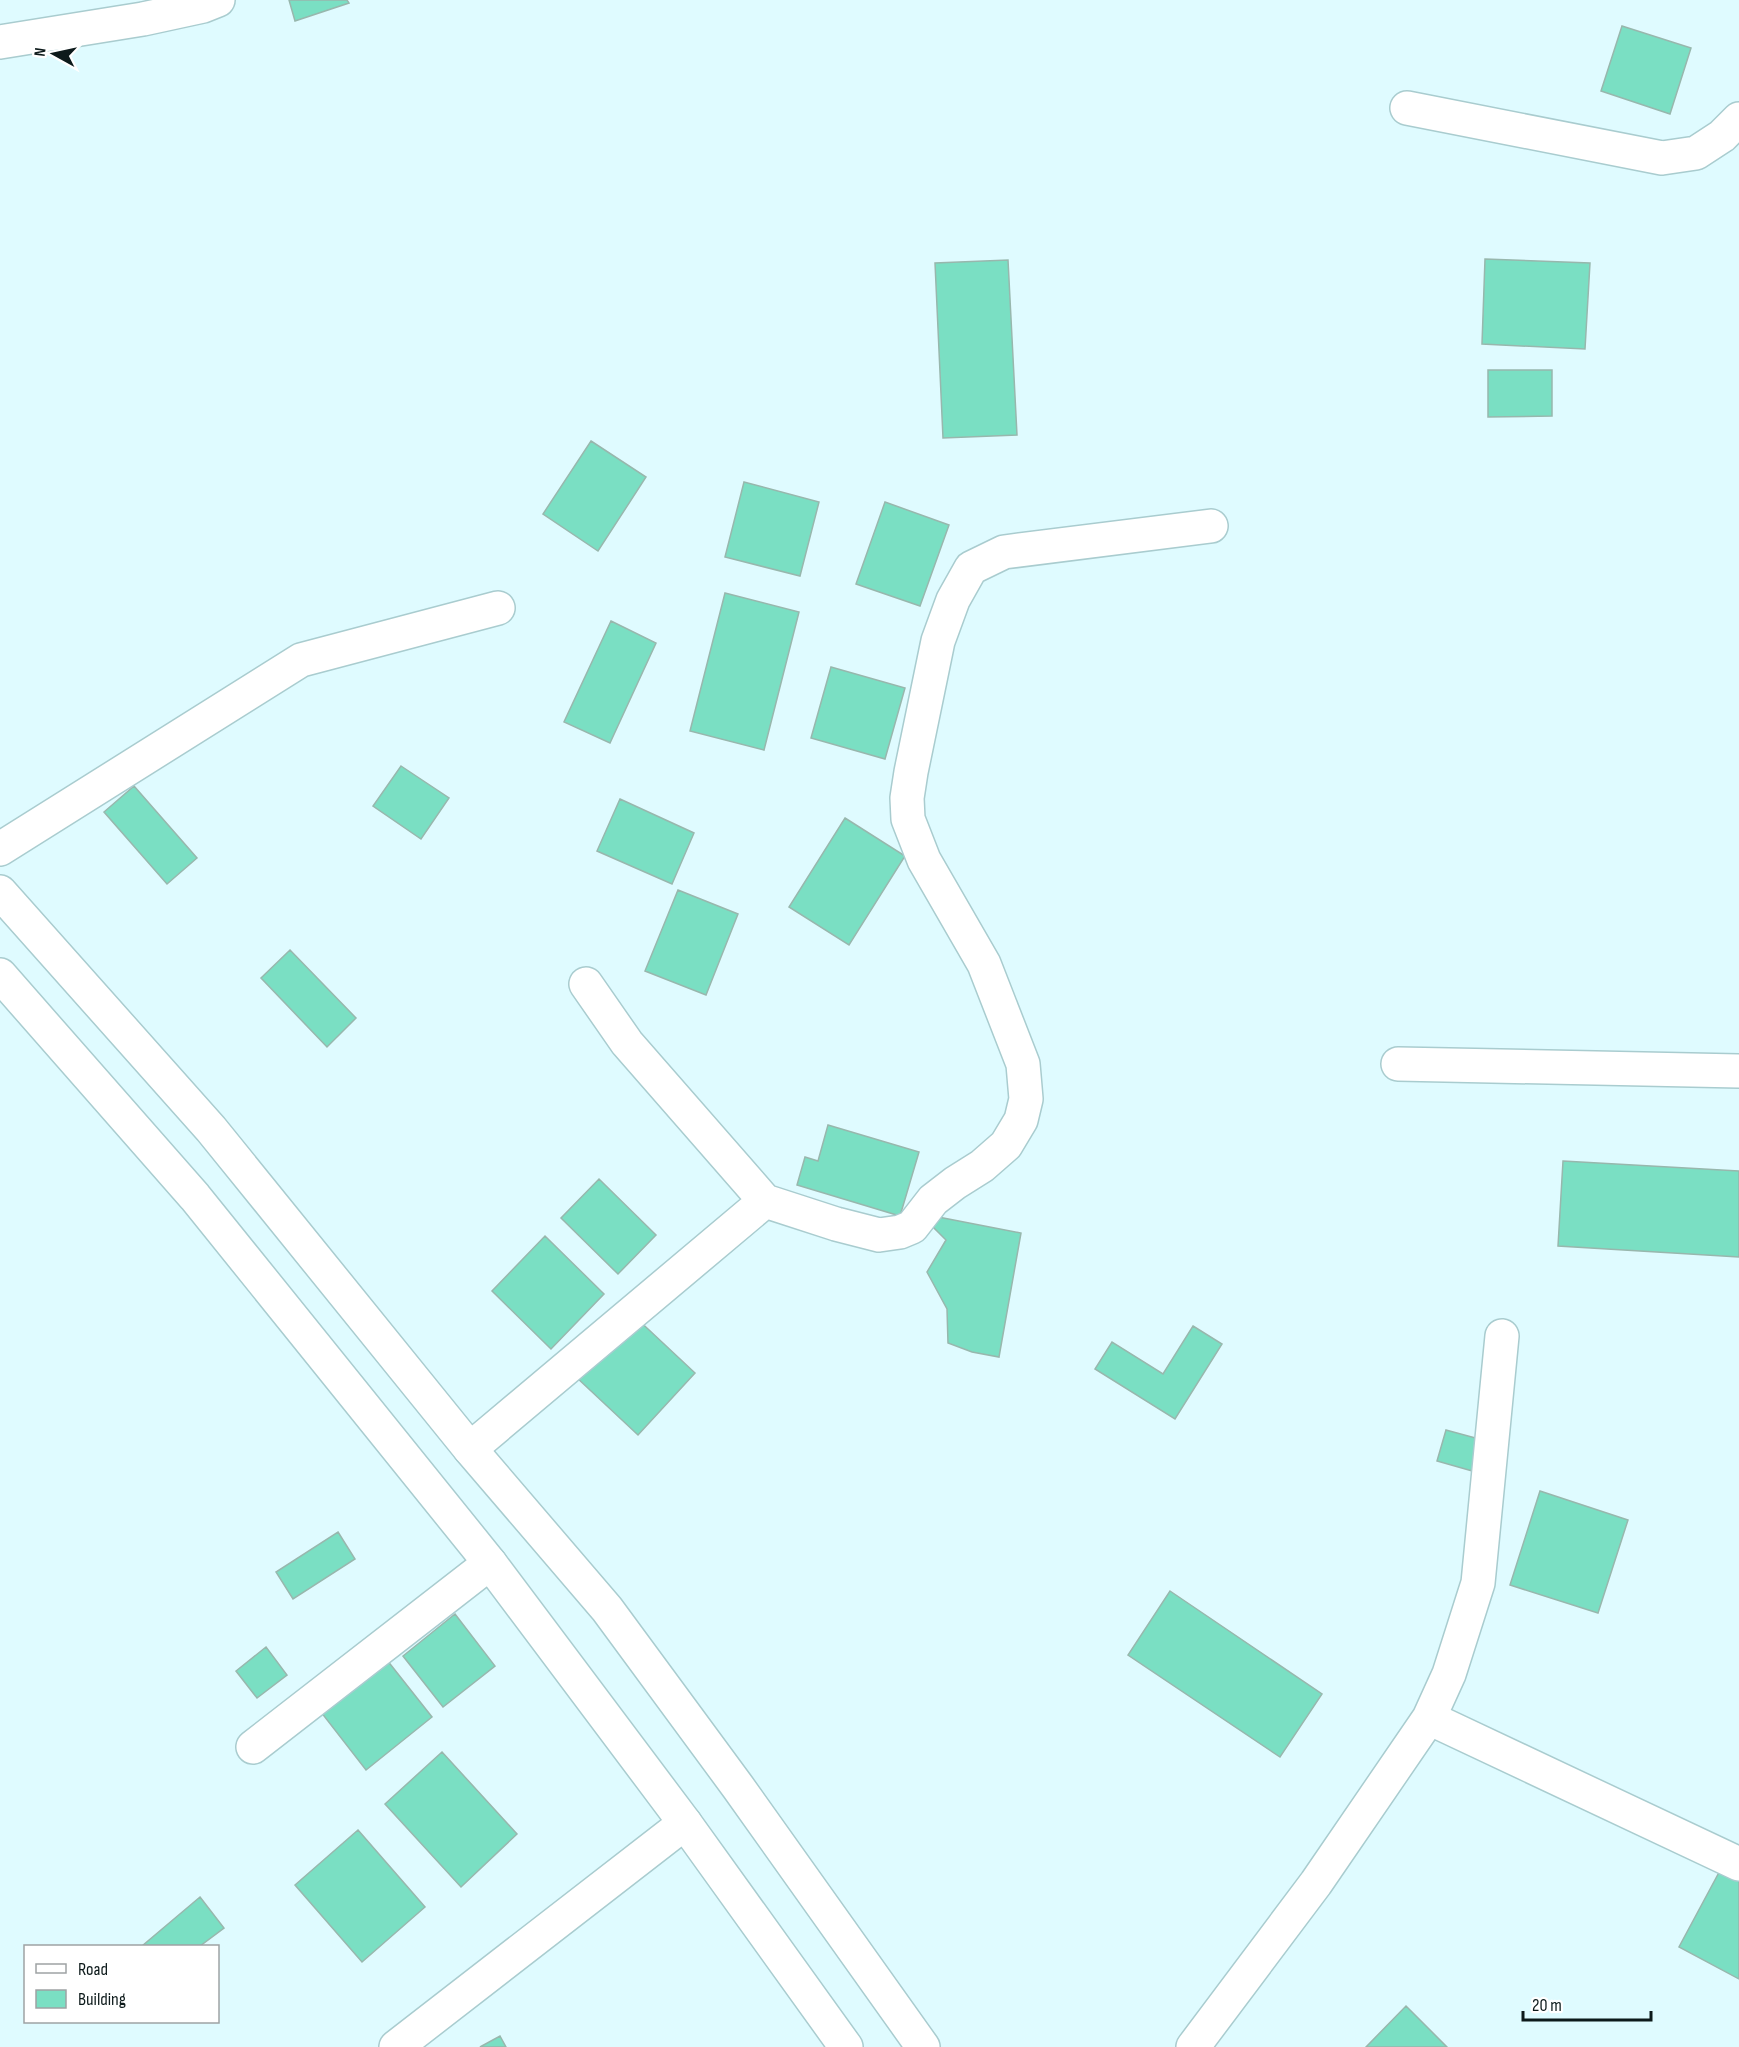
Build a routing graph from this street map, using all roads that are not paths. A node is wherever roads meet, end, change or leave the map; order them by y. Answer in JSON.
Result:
{"nodes":[{"id":1,"x":218,"y":0,"type":"edge"},
{"id":2,"x":0,"y":42,"type":"edge"},
{"id":3,"x":1407,"y":108,"type":"dead end"},
{"id":4,"x":1739,"y":119,"type":"edge"},
{"id":5,"x":1211,"y":526,"type":"dead end"},
{"id":6,"x":498,"y":608,"type":"dead end"},
{"id":7,"x":0,"y":849,"type":"edge"},
{"id":8,"x":0,"y":892,"type":"edge"},
{"id":9,"x":0,"y":975,"type":"edge"},
{"id":10,"x":586,"y":984,"type":"dead end"},
{"id":11,"x":1398,"y":1064,"type":"dead end"},
{"id":12,"x":1739,"y":1071,"type":"edge"},
{"id":13,"x":765,"y":1201,"type":"junction"},
{"id":14,"x":1502,"y":1336,"type":"dead end"},
{"id":15,"x":470,"y":1449,"type":"junction"},
{"id":16,"x":490,"y":1563,"type":"junction"},
{"id":17,"x":1429,"y":1718,"type":"junction"},
{"id":18,"x":253,"y":1747,"type":"dead end"},
{"id":19,"x":684,"y":1823,"type":"junction"},
{"id":20,"x":1739,"y":1864,"type":"edge"},
{"id":21,"x":396,"y":2047,"type":"edge"},
{"id":22,"x":846,"y":2047,"type":"edge"},
{"id":23,"x":923,"y":2047,"type":"edge"},
{"id":24,"x":1193,"y":2047,"type":"edge"}],
"edges":[{"from":1,"to":2,"type":"street"},
{"from":3,"to":4,"type":"street"},
{"from":5,"to":13,"type":"street"},
{"from":6,"to":7,"type":"street"},
{"from":8,"to":15,"type":"street"},
{"from":9,"to":16,"type":"street"},
{"from":10,"to":13,"type":"street"},
{"from":11,"to":12,"type":"street"},
{"from":13,"to":15,"type":"street"},
{"from":14,"to":17,"type":"street"},
{"from":15,"to":23,"type":"street"},
{"from":16,"to":18,"type":"street"},
{"from":16,"to":19,"type":"street"},
{"from":17,"to":20,"type":"street"},
{"from":17,"to":24,"type":"street"},
{"from":19,"to":21,"type":"street"},
{"from":19,"to":22,"type":"street"}]}
